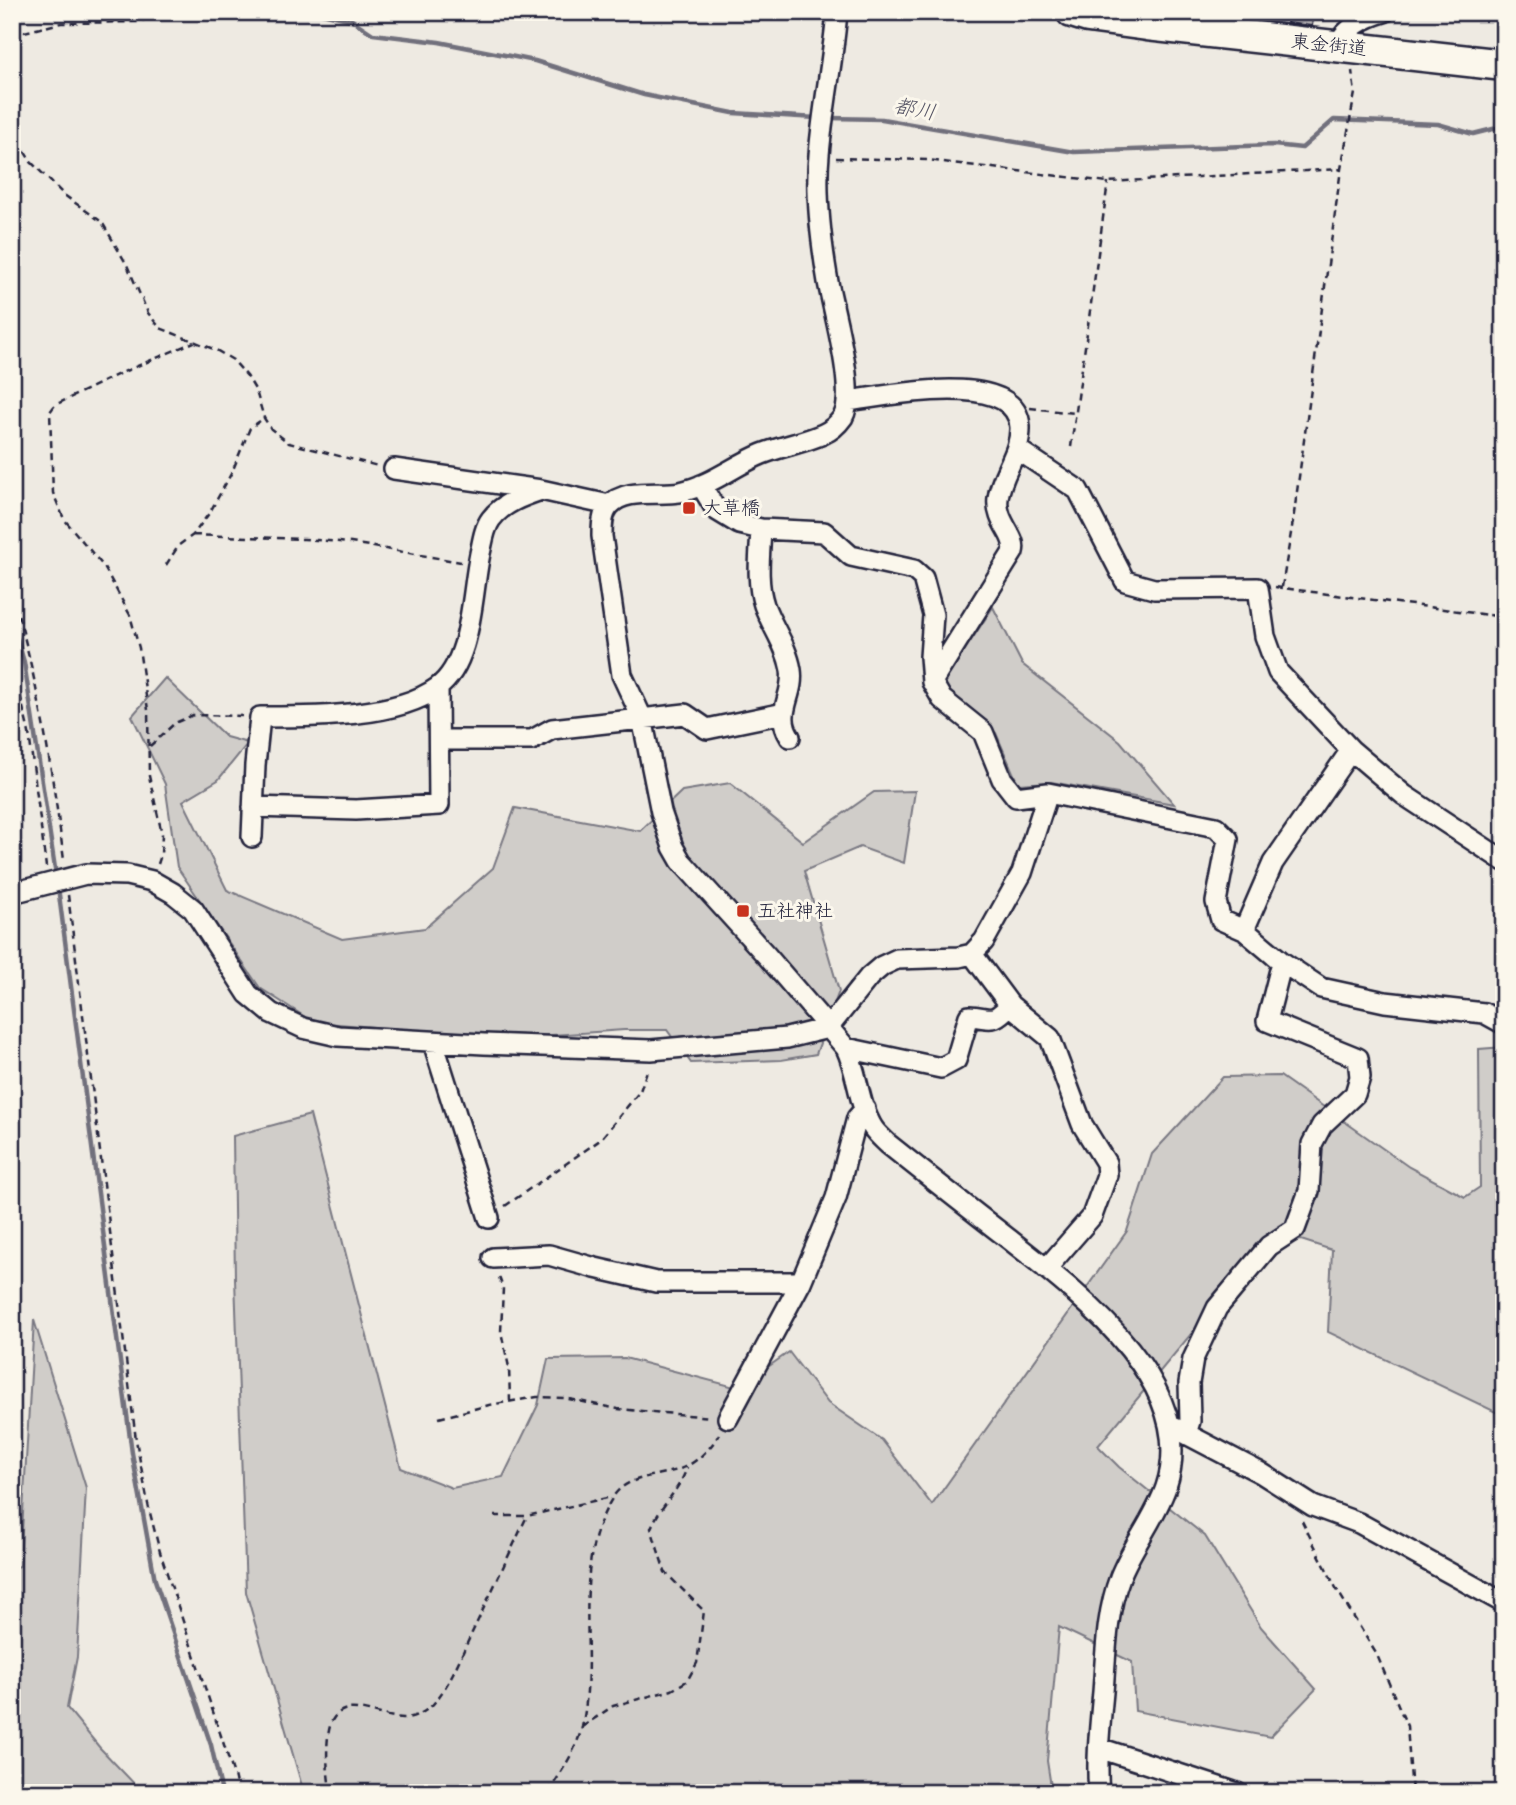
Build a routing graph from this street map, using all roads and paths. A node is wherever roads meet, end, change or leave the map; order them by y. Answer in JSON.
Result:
{"nodes":[{"id":1,"x":156,"y":12,"type":"edge"},
{"id":2,"x":837,"y":12,"type":"edge"},
{"id":3,"x":1072,"y":12,"type":"edge"},
{"id":4,"x":1384,"y":12,"type":"edge"},
{"id":5,"x":12,"y":35,"type":"edge"},
{"id":6,"x":1342,"y":46,"type":"junction"},
{"id":7,"x":1504,"y":65,"type":"edge"},
{"id":8,"x":12,"y":131,"type":"edge"},
{"id":9,"x":818,"y":158,"type":"junction"},
{"id":10,"x":1341,"y":169,"type":"junction"},
{"id":11,"x":1108,"y":182,"type":"junction"},
{"id":12,"x":194,"y":342,"type":"junction"},
{"id":13,"x":847,"y":401,"type":"junction"},
{"id":14,"x":1013,"y":405,"type":"junction"},
{"id":15,"x":1075,"y":413,"type":"junction"},
{"id":16,"x":264,"y":418,"type":"junction"},
{"id":17,"x":1071,"y":447,"type":"dead end"},
{"id":18,"x":1017,"y":449,"type":"junction"},
{"id":19,"x":394,"y":470,"type":"joint"},
{"id":20,"x":701,"y":485,"type":"junction"},
{"id":21,"x":541,"y":490,"type":"junction"},
{"id":22,"x":609,"y":505,"type":"junction"},
{"id":23,"x":761,"y":529,"type":"junction"},
{"id":24,"x":193,"y":535,"type":"junction"},
{"id":25,"x":478,"y":560,"type":"junction"},
{"id":26,"x":166,"y":565,"type":"dead end"},
{"id":27,"x":1282,"y":587,"type":"junction"},
{"id":28,"x":1258,"y":588,"type":"junction"},
{"id":29,"x":12,"y":592,"type":"edge"},
{"id":30,"x":1504,"y":617,"type":"edge"},
{"id":31,"x":12,"y":660,"type":"edge"},
{"id":32,"x":932,"y":682,"type":"junction"},
{"id":33,"x":438,"y":688,"type":"junction"},
{"id":34,"x":783,"y":713,"type":"junction"},
{"id":35,"x":260,"y":717,"type":"junction"},
{"id":36,"x":642,"y":718,"type":"junction"},
{"id":37,"x":790,"y":737,"type":"dead end"},
{"id":38,"x":440,"y":740,"type":"junction"},
{"id":39,"x":150,"y":746,"type":"junction"},
{"id":40,"x":1352,"y":751,"type":"junction"},
{"id":41,"x":1048,"y":793,"type":"junction"},
{"id":42,"x":253,"y":807,"type":"junction"},
{"id":43,"x":252,"y":837,"type":"dead end"},
{"id":44,"x":1504,"y":861,"type":"edge"},
{"id":45,"x":57,"y":881,"type":"junction"},
{"id":46,"x":152,"y":881,"type":"junction"},
{"id":47,"x":12,"y":893,"type":"edge"},
{"id":48,"x":1244,"y":930,"type":"junction"},
{"id":49,"x":972,"y":954,"type":"junction"},
{"id":50,"x":1282,"y":962,"type":"junction"},
{"id":51,"x":1010,"y":1005,"type":"junction"},
{"id":52,"x":1504,"y":1024,"type":"edge"},
{"id":53,"x":828,"y":1027,"type":"junction"},
{"id":54,"x":433,"y":1042,"type":"junction"},
{"id":55,"x":846,"y":1048,"type":"junction"},
{"id":56,"x":651,"y":1050,"type":"junction"},
{"id":57,"x":864,"y":1110,"type":"junction"},
{"id":58,"x":489,"y":1217,"type":"joint"},
{"id":59,"x":493,"y":1258,"type":"joint"},
{"id":60,"x":1046,"y":1269,"type":"junction"},
{"id":61,"x":801,"y":1282,"type":"junction"},
{"id":62,"x":510,"y":1401,"type":"junction"},
{"id":63,"x":439,"y":1419,"type":"dead end"},
{"id":64,"x":728,"y":1419,"type":"junction"},
{"id":65,"x":1178,"y":1430,"type":"junction"},
{"id":66,"x":687,"y":1466,"type":"junction"},
{"id":67,"x":1295,"y":1494,"type":"junction"},
{"id":68,"x":613,"y":1497,"type":"junction"},
{"id":69,"x":494,"y":1516,"type":"dead end"},
{"id":70,"x":527,"y":1516,"type":"junction"},
{"id":71,"x":1504,"y":1603,"type":"edge"},
{"id":72,"x":582,"y":1727,"type":"junction"},
{"id":73,"x":1099,"y":1748,"type":"junction"},
{"id":74,"x":238,"y":1793,"type":"edge"},
{"id":75,"x":331,"y":1793,"type":"edge"},
{"id":76,"x":548,"y":1793,"type":"edge"},
{"id":77,"x":1099,"y":1793,"type":"edge"},
{"id":78,"x":1237,"y":1793,"type":"edge"},
{"id":79,"x":1412,"y":1793,"type":"edge"}],
"edges":[{"from":1,"to":5,"type":"path"},
{"from":2,"to":9,"type":"street"},
{"from":3,"to":6,"type":"highway","name":"東金街道"},
{"from":4,"to":6,"type":"street"},
{"from":6,"to":7,"type":"highway","name":"東金街道"},
{"from":6,"to":10,"type":"path"},
{"from":8,"to":12,"type":"path"},
{"from":9,"to":11,"type":"path"},
{"from":9,"to":13,"type":"street"},
{"from":10,"to":11,"type":"path"},
{"from":10,"to":27,"type":"path"},
{"from":11,"to":15,"type":"path"},
{"from":12,"to":16,"type":"path"},
{"from":12,"to":39,"type":"path"},
{"from":13,"to":14,"type":"street"},
{"from":13,"to":20,"type":"street"},
{"from":14,"to":15,"type":"path"},
{"from":14,"to":18,"type":"street"},
{"from":15,"to":17,"type":"path"},
{"from":16,"to":19,"type":"path"},
{"from":16,"to":24,"type":"path"},
{"from":18,"to":28,"type":"street"},
{"from":18,"to":32,"type":"street"},
{"from":19,"to":21,"type":"street"},
{"from":20,"to":22,"type":"street"},
{"from":20,"to":23,"type":"street"},
{"from":21,"to":22,"type":"street"},
{"from":21,"to":25,"type":"street"},
{"from":22,"to":36,"type":"street"},
{"from":23,"to":32,"type":"street"},
{"from":23,"to":34,"type":"street"},
{"from":24,"to":25,"type":"path"},
{"from":24,"to":26,"type":"path"},
{"from":25,"to":33,"type":"street"},
{"from":27,"to":28,"type":"path"},
{"from":27,"to":30,"type":"path"},
{"from":28,"to":40,"type":"street"},
{"from":29,"to":45,"type":"path"},
{"from":31,"to":45,"type":"path"},
{"from":32,"to":41,"type":"street"},
{"from":33,"to":35,"type":"street"},
{"from":33,"to":38,"type":"street"},
{"from":34,"to":36,"type":"street"},
{"from":34,"to":37,"type":"street"},
{"from":35,"to":39,"type":"path"},
{"from":35,"to":42,"type":"street"},
{"from":36,"to":38,"type":"street"},
{"from":36,"to":53,"type":"street"},
{"from":38,"to":42,"type":"street"},
{"from":39,"to":46,"type":"path"},
{"from":40,"to":44,"type":"street"},
{"from":40,"to":48,"type":"street"},
{"from":41,"to":48,"type":"street"},
{"from":41,"to":49,"type":"street"},
{"from":42,"to":43,"type":"street"},
{"from":45,"to":46,"type":"street"},
{"from":45,"to":47,"type":"street"},
{"from":45,"to":74,"type":"path"},
{"from":46,"to":54,"type":"street"},
{"from":48,"to":50,"type":"street"},
{"from":49,"to":51,"type":"street"},
{"from":49,"to":53,"type":"street"},
{"from":50,"to":52,"type":"street"},
{"from":50,"to":65,"type":"street"},
{"from":51,"to":55,"type":"street"},
{"from":51,"to":60,"type":"street"},
{"from":53,"to":55,"type":"street"},
{"from":53,"to":56,"type":"street"},
{"from":54,"to":56,"type":"street"},
{"from":54,"to":58,"type":"street"},
{"from":55,"to":57,"type":"street"},
{"from":56,"to":58,"type":"path"},
{"from":57,"to":60,"type":"street"},
{"from":57,"to":61,"type":"street"},
{"from":59,"to":61,"type":"street"},
{"from":59,"to":62,"type":"path"},
{"from":60,"to":65,"type":"street"},
{"from":61,"to":64,"type":"street"},
{"from":62,"to":63,"type":"path"},
{"from":62,"to":64,"type":"path"},
{"from":64,"to":66,"type":"path"},
{"from":65,"to":67,"type":"street"},
{"from":65,"to":73,"type":"street"},
{"from":66,"to":68,"type":"path"},
{"from":66,"to":72,"type":"path"},
{"from":67,"to":71,"type":"street"},
{"from":67,"to":79,"type":"path"},
{"from":68,"to":70,"type":"path"},
{"from":68,"to":72,"type":"path"},
{"from":69,"to":70,"type":"path"},
{"from":70,"to":75,"type":"path"},
{"from":72,"to":76,"type":"path"},
{"from":73,"to":77,"type":"street"},
{"from":73,"to":78,"type":"street"}]}
